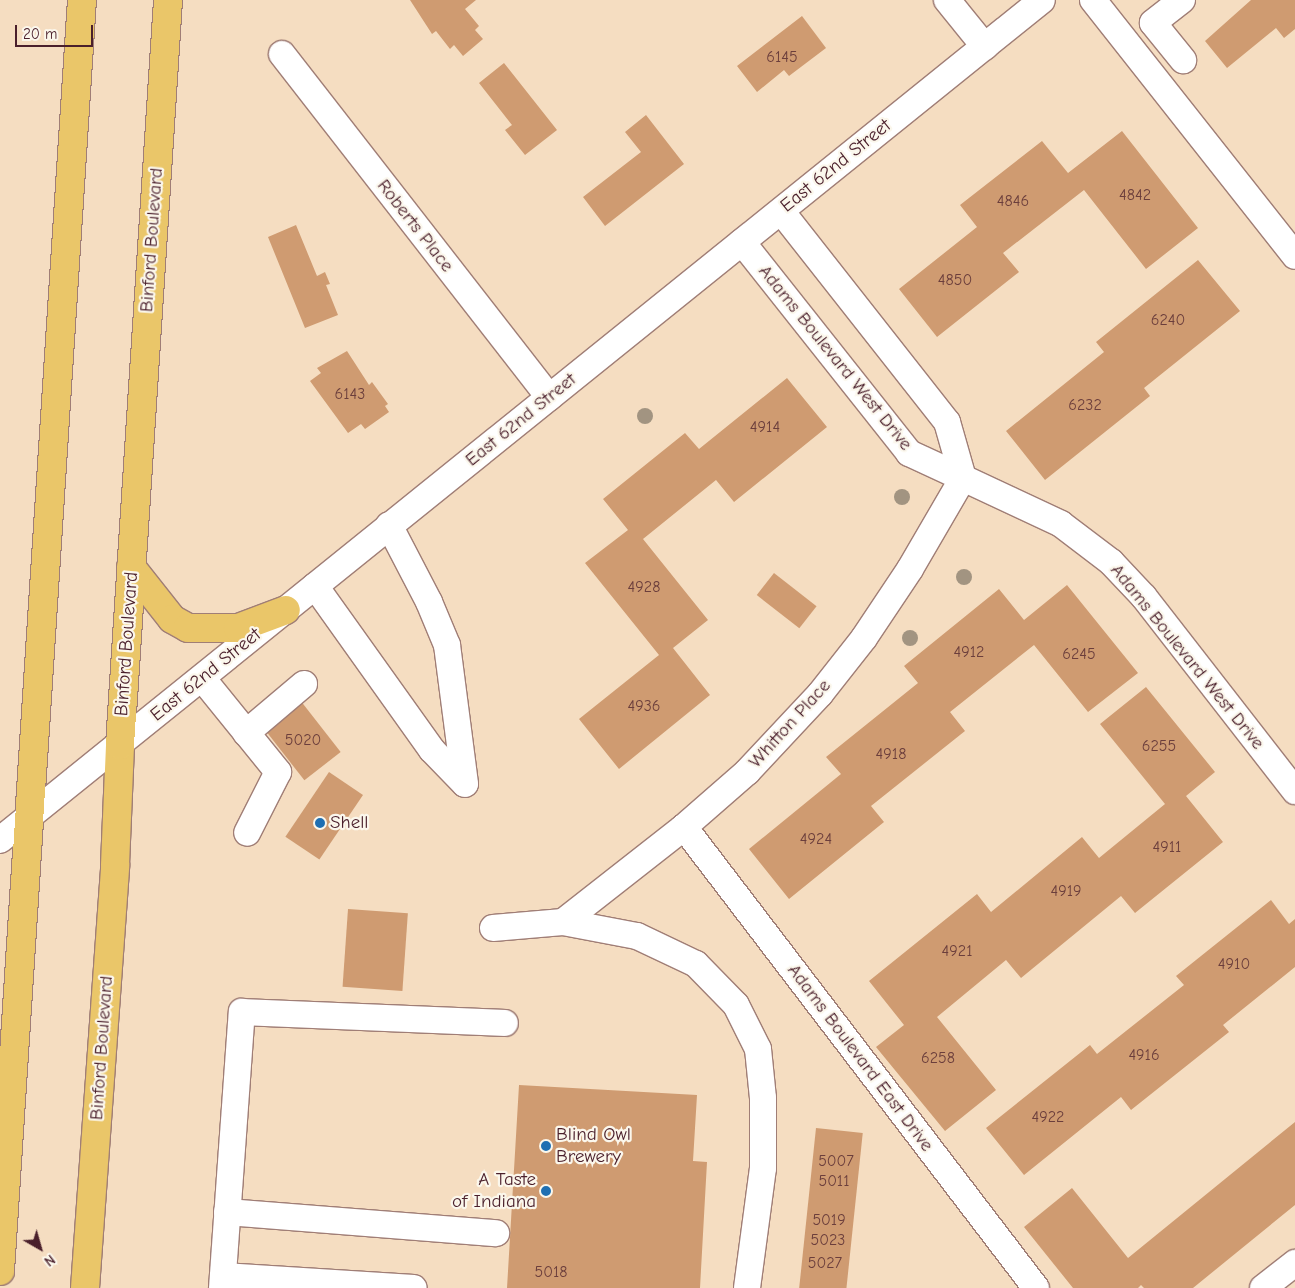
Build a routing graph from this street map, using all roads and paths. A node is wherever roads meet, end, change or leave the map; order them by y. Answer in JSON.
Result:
{"nodes":[{"id":1,"x":82,"y":0,"type":"edge"},
{"id":2,"x":168,"y":0,"type":"edge"},
{"id":3,"x":947,"y":0,"type":"edge"},
{"id":4,"x":1042,"y":0,"type":"edge"},
{"id":5,"x":1093,"y":0,"type":"edge"},
{"id":6,"x":1182,"y":0,"type":"edge"},
{"id":7,"x":985,"y":47,"type":"junction"},
{"id":8,"x":282,"y":54,"type":"dead end"},
{"id":9,"x":1182,"y":60,"type":"dead end"},
{"id":10,"x":781,"y":210,"type":"junction"},
{"id":11,"x":742,"y":242,"type":"junction"},
{"id":12,"x":1295,"y":256,"type":"edge"},
{"id":13,"x":549,"y":397,"type":"junction"},
{"id":14,"x":963,"y":478,"type":"junction"},
{"id":15,"x":389,"y":525,"type":"junction"},
{"id":16,"x":132,"y":567,"type":"junction"},
{"id":17,"x":315,"y":586,"type":"junction"},
{"id":18,"x":286,"y":610,"type":"junction"},
{"id":19,"x":202,"y":678,"type":"junction"},
{"id":20,"x":304,"y":684,"type":"dead end"},
{"id":21,"x":246,"y":733,"type":"junction"},
{"id":22,"x":120,"y":745,"type":"junction"},
{"id":23,"x":1295,"y":791,"type":"edge"},
{"id":24,"x":28,"y":818,"type":"junction"},
{"id":25,"x":684,"y":827,"type":"junction"},
{"id":26,"x":247,"y":833,"type":"dead end"},
{"id":27,"x":0,"y":840,"type":"edge"},
{"id":28,"x":563,"y":922,"type":"junction"},
{"id":29,"x":493,"y":928,"type":"dead end"},
{"id":30,"x":0,"y":987,"type":"edge"},
{"id":31,"x":505,"y":1022,"type":"dead end"},
{"id":32,"x":15,"y":1050,"type":"junction"},
{"id":33,"x":227,"y":1212,"type":"junction"},
{"id":34,"x":496,"y":1233,"type":"dead end"},
{"id":35,"x":1295,"y":1263,"type":"edge"},
{"id":36,"x":0,"y":1271,"type":"edge"},
{"id":37,"x":222,"y":1282,"type":"edge"},
{"id":38,"x":85,"y":1288,"type":"edge"},
{"id":39,"x":414,"y":1288,"type":"edge"},
{"id":40,"x":747,"y":1288,"type":"edge"},
{"id":41,"x":1036,"y":1288,"type":"edge"},
{"id":42,"x":1264,"y":1288,"type":"edge"}],
"edges":[{"from":1,"to":24,"type":"main road"},
{"from":2,"to":16,"type":"main road","name":"Binford Boulevard"},
{"from":3,"to":7,"type":"street"},
{"from":4,"to":7,"type":"street","name":"East 62nd Street"},
{"from":5,"to":12,"type":"street"},
{"from":6,"to":9,"type":"street"},
{"from":7,"to":10,"type":"street","name":"East 62nd Street"},
{"from":8,"to":13,"type":"street","name":"Roberts Place"},
{"from":10,"to":11,"type":"street","name":"East 62nd Street"},
{"from":10,"to":14,"type":"street"},
{"from":11,"to":13,"type":"street","name":"East 62nd Street"},
{"from":11,"to":14,"type":"street","name":"Adams Boulevard West Drive"},
{"from":13,"to":15,"type":"street","name":"East 62nd Street"},
{"from":14,"to":23,"type":"street","name":"Adams Boulevard West Drive"},
{"from":14,"to":25,"type":"street","name":"Whitton Place"},
{"from":15,"to":17,"type":"street","name":"East 62nd Street"},
{"from":15,"to":17,"type":"street"},
{"from":16,"to":18,"type":"main road"},
{"from":16,"to":22,"type":"main road","name":"Binford Boulevard"},
{"from":17,"to":18,"type":"street","name":"East 62nd Street"},
{"from":18,"to":19,"type":"street","name":"East 62nd Street"},
{"from":19,"to":21,"type":"street"},
{"from":19,"to":22,"type":"street","name":"East 62nd Street"},
{"from":20,"to":21,"type":"street"},
{"from":21,"to":26,"type":"street"},
{"from":22,"to":24,"type":"street","name":"East 62nd Street"},
{"from":22,"to":38,"type":"main road","name":"Binford Boulevard"},
{"from":24,"to":27,"type":"street","name":"East 62nd Street"},
{"from":24,"to":32,"type":"main road"},
{"from":25,"to":28,"type":"street","name":"Whitton Place"},
{"from":25,"to":41,"type":"street","name":"Adams Boulevard East Drive"},
{"from":28,"to":29,"type":"street"},
{"from":28,"to":40,"type":"street"},
{"from":30,"to":32,"type":"main road"},
{"from":31,"to":33,"type":"street"},
{"from":32,"to":36,"type":"main road"},
{"from":33,"to":34,"type":"street"},
{"from":33,"to":37,"type":"street"},
{"from":35,"to":42,"type":"street"},
{"from":37,"to":39,"type":"street"}]}
